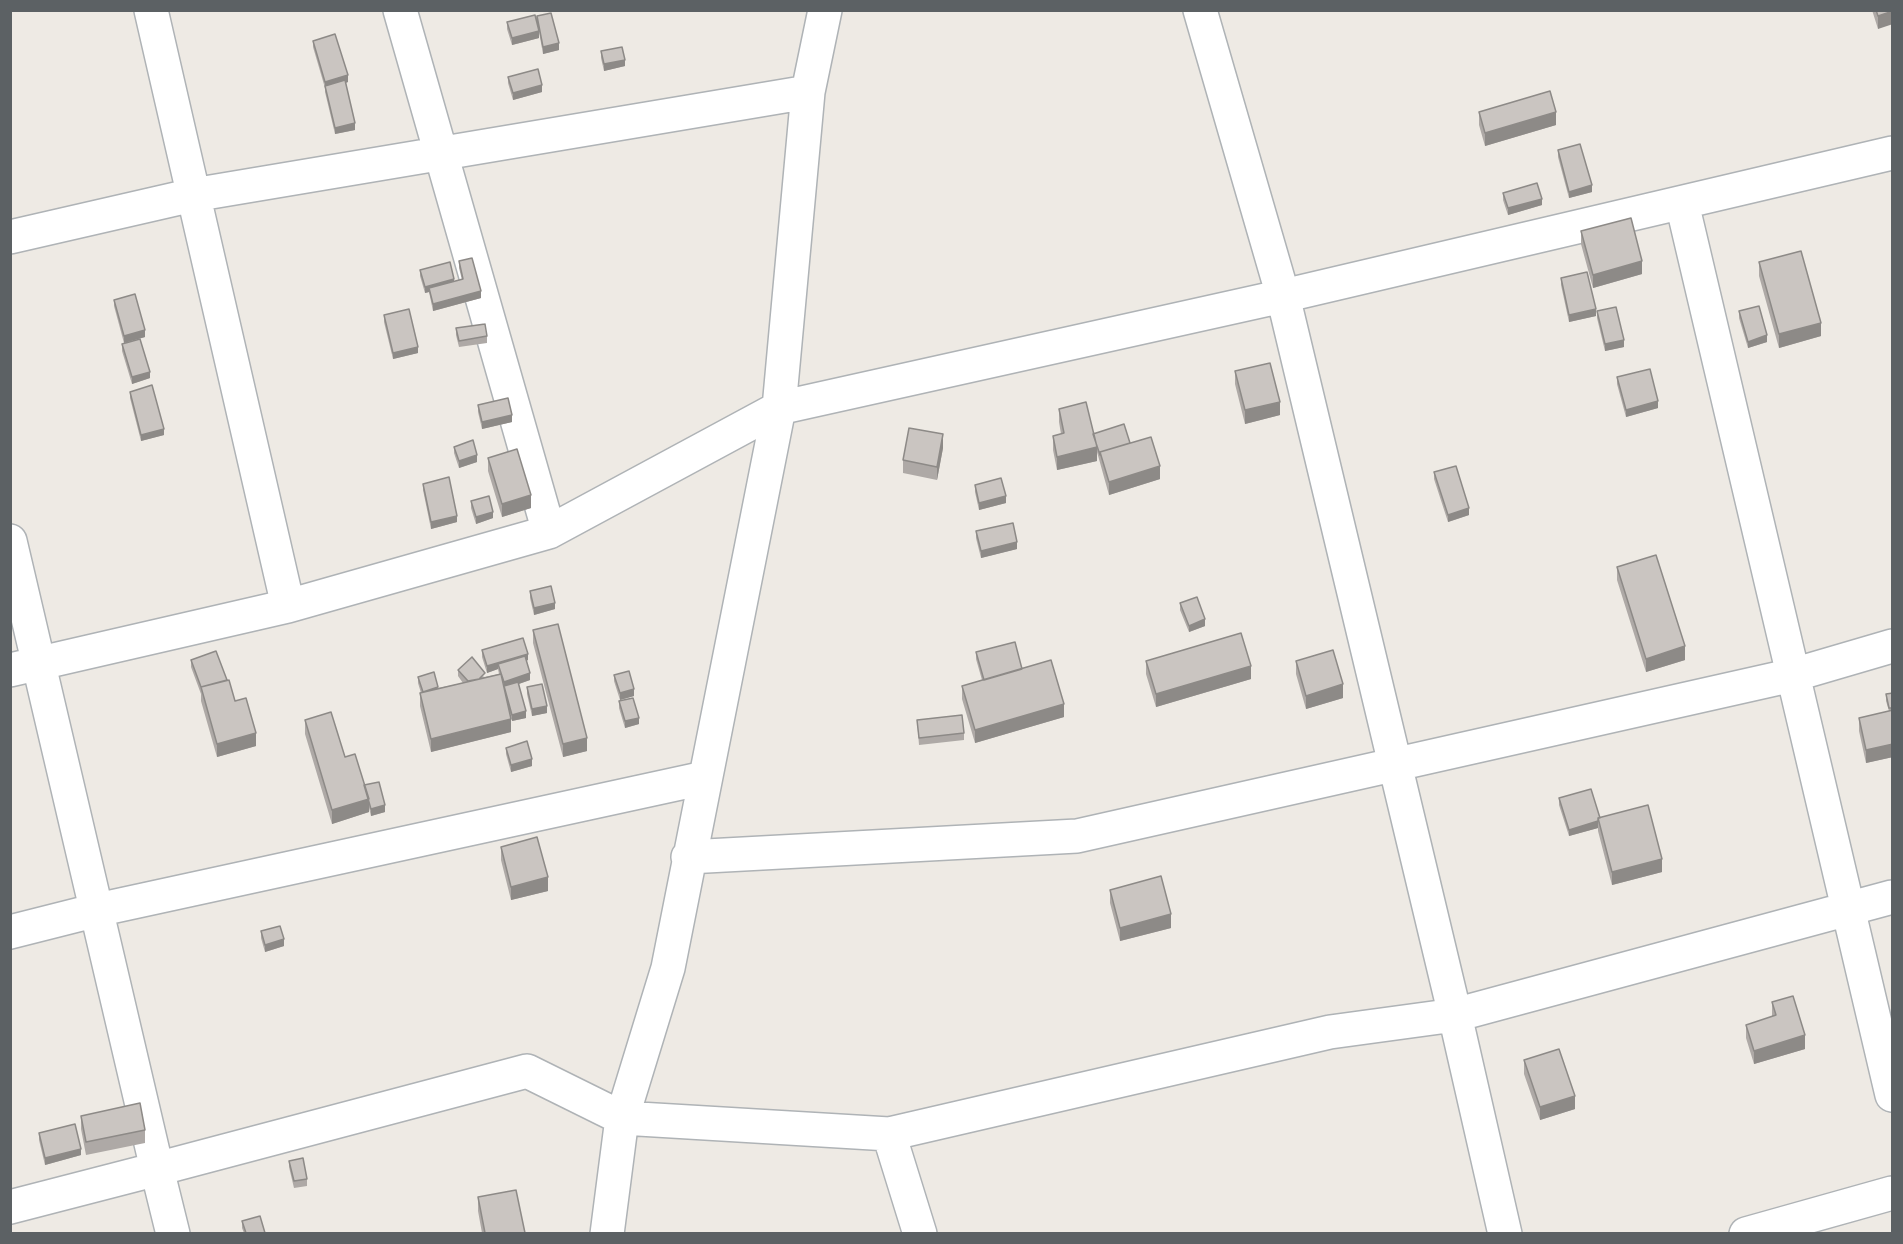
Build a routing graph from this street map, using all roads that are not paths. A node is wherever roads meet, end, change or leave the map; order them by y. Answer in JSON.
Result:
{"nodes":[{"id":1,"x":151,"y":10,"type":"edge"},
{"id":2,"x":400,"y":10,"type":"edge"},
{"id":3,"x":825,"y":10,"type":"edge"},
{"id":4,"x":1200,"y":10,"type":"edge"},
{"id":5,"x":808,"y":92,"type":"junction"},
{"id":6,"x":1893,"y":153,"type":"edge"},
{"id":7,"x":441,"y":154,"type":"junction"},
{"id":8,"x":193,"y":195,"type":"junction"},
{"id":9,"x":1682,"y":203,"type":"junction"},
{"id":10,"x":10,"y":237,"type":"edge"},
{"id":11,"x":1283,"y":296,"type":"junction"},
{"id":12,"x":779,"y":408,"type":"junction"},
{"id":13,"x":549,"y":532,"type":"junction"},
{"id":14,"x":10,"y":541,"type":"edge"},
{"id":15,"x":288,"y":606,"type":"junction"},
{"id":16,"x":1893,"y":646,"type":"edge"},
{"id":17,"x":25,"y":667,"type":"edge"},
{"id":18,"x":1793,"y":675,"type":"junction"},
{"id":19,"x":1396,"y":765,"type":"junction"},
{"id":20,"x":704,"y":778,"type":"junction"},
{"id":21,"x":688,"y":857,"type":"junction"},
{"id":22,"x":1893,"y":897,"type":"edge"},
{"id":23,"x":97,"y":910,"type":"junction"},
{"id":24,"x":1849,"y":910,"type":"junction"},
{"id":25,"x":10,"y":932,"type":"edge"},
{"id":26,"x":1455,"y":1015,"type":"junction"},
{"id":27,"x":1893,"y":1095,"type":"edge"},
{"id":28,"x":622,"y":1118,"type":"junction"},
{"id":29,"x":889,"y":1134,"type":"junction"},
{"id":30,"x":157,"y":1169,"type":"junction"},
{"id":31,"x":1893,"y":1193,"type":"edge"},
{"id":32,"x":10,"y":1207,"type":"edge"},
{"id":33,"x":173,"y":1233,"type":"edge"},
{"id":34,"x":607,"y":1233,"type":"edge"},
{"id":35,"x":920,"y":1233,"type":"edge"},
{"id":36,"x":1505,"y":1233,"type":"edge"},
{"id":37,"x":1746,"y":1233,"type":"edge"}],
"edges":[{"from":1,"to":8,"type":"street"},
{"from":2,"to":7,"type":"street"},
{"from":3,"to":5,"type":"street"},
{"from":4,"to":11,"type":"street"},
{"from":5,"to":7,"type":"street"},
{"from":5,"to":12,"type":"street"},
{"from":6,"to":9,"type":"street"},
{"from":7,"to":8,"type":"street"},
{"from":7,"to":13,"type":"street"},
{"from":8,"to":10,"type":"street"},
{"from":8,"to":15,"type":"street"},
{"from":9,"to":11,"type":"street"},
{"from":9,"to":18,"type":"street"},
{"from":11,"to":12,"type":"street"},
{"from":11,"to":19,"type":"street"},
{"from":12,"to":13,"type":"street"},
{"from":12,"to":20,"type":"street"},
{"from":13,"to":15,"type":"street"},
{"from":14,"to":17,"type":"street"},
{"from":15,"to":17,"type":"street"},
{"from":16,"to":18,"type":"street"},
{"from":17,"to":23,"type":"street"},
{"from":18,"to":19,"type":"street"},
{"from":18,"to":24,"type":"street"},
{"from":19,"to":21,"type":"street"},
{"from":19,"to":26,"type":"street"},
{"from":20,"to":21,"type":"street"},
{"from":20,"to":23,"type":"street"},
{"from":21,"to":28,"type":"street"},
{"from":22,"to":24,"type":"street"},
{"from":23,"to":25,"type":"street"},
{"from":23,"to":30,"type":"street"},
{"from":24,"to":26,"type":"street"},
{"from":24,"to":27,"type":"street"},
{"from":26,"to":29,"type":"street"},
{"from":26,"to":36,"type":"street"},
{"from":28,"to":29,"type":"street"},
{"from":28,"to":30,"type":"street"},
{"from":28,"to":34,"type":"street"},
{"from":29,"to":35,"type":"street"},
{"from":30,"to":32,"type":"street"},
{"from":30,"to":33,"type":"street"},
{"from":31,"to":37,"type":"street"}]}
